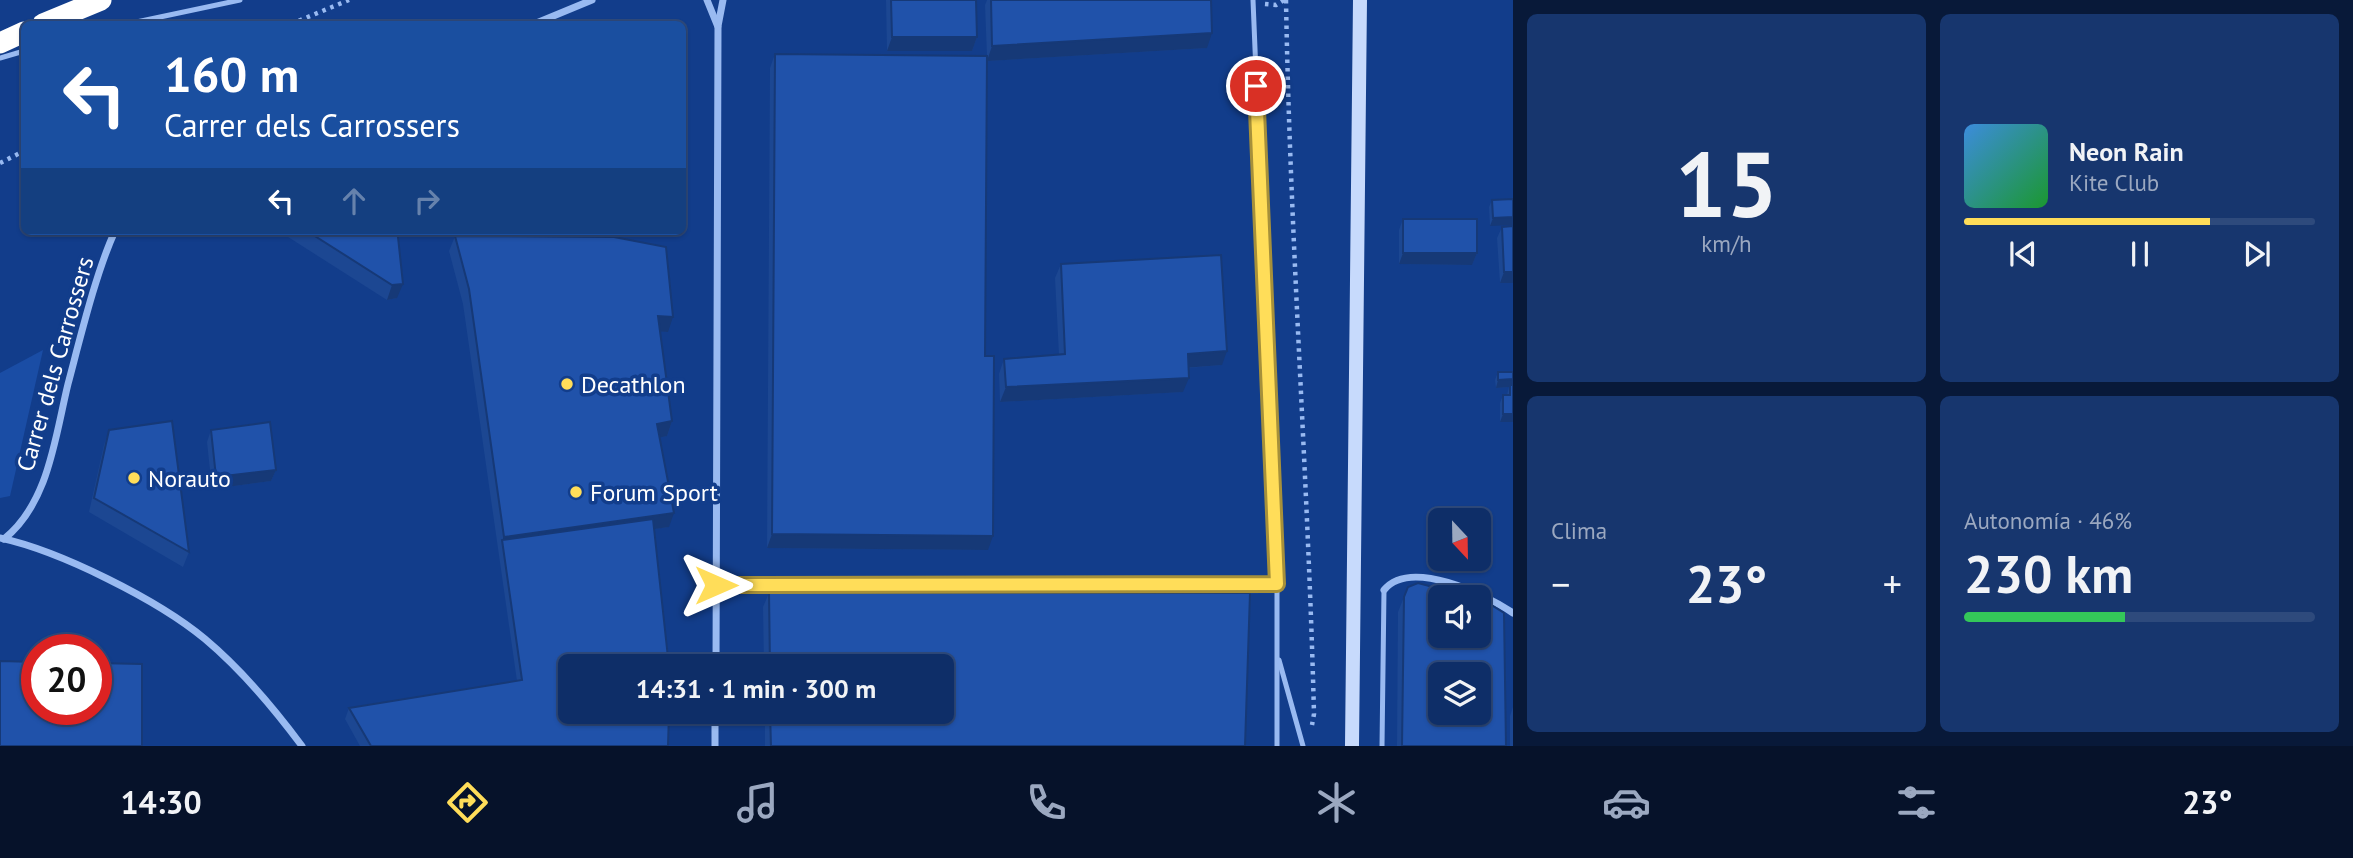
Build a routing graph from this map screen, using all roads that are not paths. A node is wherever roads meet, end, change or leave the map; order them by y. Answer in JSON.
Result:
{"nodes":[{"id":1,"x":101,"y":0,"type":"edge"},
{"id":2,"x":240,"y":0,"type":"edge"},
{"id":3,"x":592,"y":0,"type":"edge"},
{"id":4,"x":706,"y":0,"type":"edge"},
{"id":5,"x":723,"y":0,"type":"edge"},
{"id":6,"x":1253,"y":0,"type":"edge"},
{"id":7,"x":1360,"y":0,"type":"edge"},
{"id":8,"x":50,"y":21,"type":"edge"},
{"id":9,"x":141,"y":21,"type":"edge"},
{"id":10,"x":541,"y":21,"type":"edge"},
{"id":11,"x":718,"y":27,"type":"junction"},
{"id":12,"x":21,"y":33,"type":"edge"},
{"id":13,"x":0,"y":43,"type":"edge"},
{"id":14,"x":21,"y":52,"type":"edge"},
{"id":15,"x":0,"y":58,"type":"edge"},
{"id":16,"x":114,"y":235,"type":"edge"},
{"id":17,"x":2,"y":538,"type":"edge"},
{"id":18,"x":1277,"y":584,"type":"junction"},
{"id":19,"x":716,"y":585,"type":"junction"},
{"id":20,"x":1384,"y":590,"type":"joint"},
{"id":21,"x":1513,"y":612,"type":"edge"},
{"id":22,"x":1277,"y":653,"type":"junction"},
{"id":23,"x":716,"y":654,"type":"edge"},
{"id":24,"x":715,"y":724,"type":"edge"},
{"id":25,"x":302,"y":746,"type":"edge"},
{"id":26,"x":715,"y":746,"type":"edge"},
{"id":27,"x":1277,"y":746,"type":"edge"},
{"id":28,"x":1303,"y":746,"type":"edge"},
{"id":29,"x":1352,"y":746,"type":"edge"},
{"id":30,"x":1382,"y":746,"type":"edge"}],
"edges":[{"from":1,"to":8,"type":"highway"},
{"from":2,"to":9,"type":"lane"},
{"from":3,"to":10,"type":"street"},
{"from":4,"to":11,"type":"street"},
{"from":5,"to":11,"type":"street"},
{"from":6,"to":18,"type":"lane"},
{"from":7,"to":29,"type":"main road"},
{"from":11,"to":19,"type":"street"},
{"from":12,"to":13,"type":"highway"},
{"from":14,"to":15,"type":"lane"},
{"from":16,"to":17,"type":"street","name":"Carrer dels Carrossers"},
{"from":17,"to":25,"type":"street"},
{"from":18,"to":19,"type":"lane"},
{"from":18,"to":22,"type":"lane"},
{"from":19,"to":23,"type":"street"},
{"from":20,"to":21,"type":"street"},
{"from":20,"to":30,"type":"lane"},
{"from":22,"to":27,"type":"lane"},
{"from":22,"to":28,"type":"lane"},
{"from":24,"to":26,"type":"street"}]}
